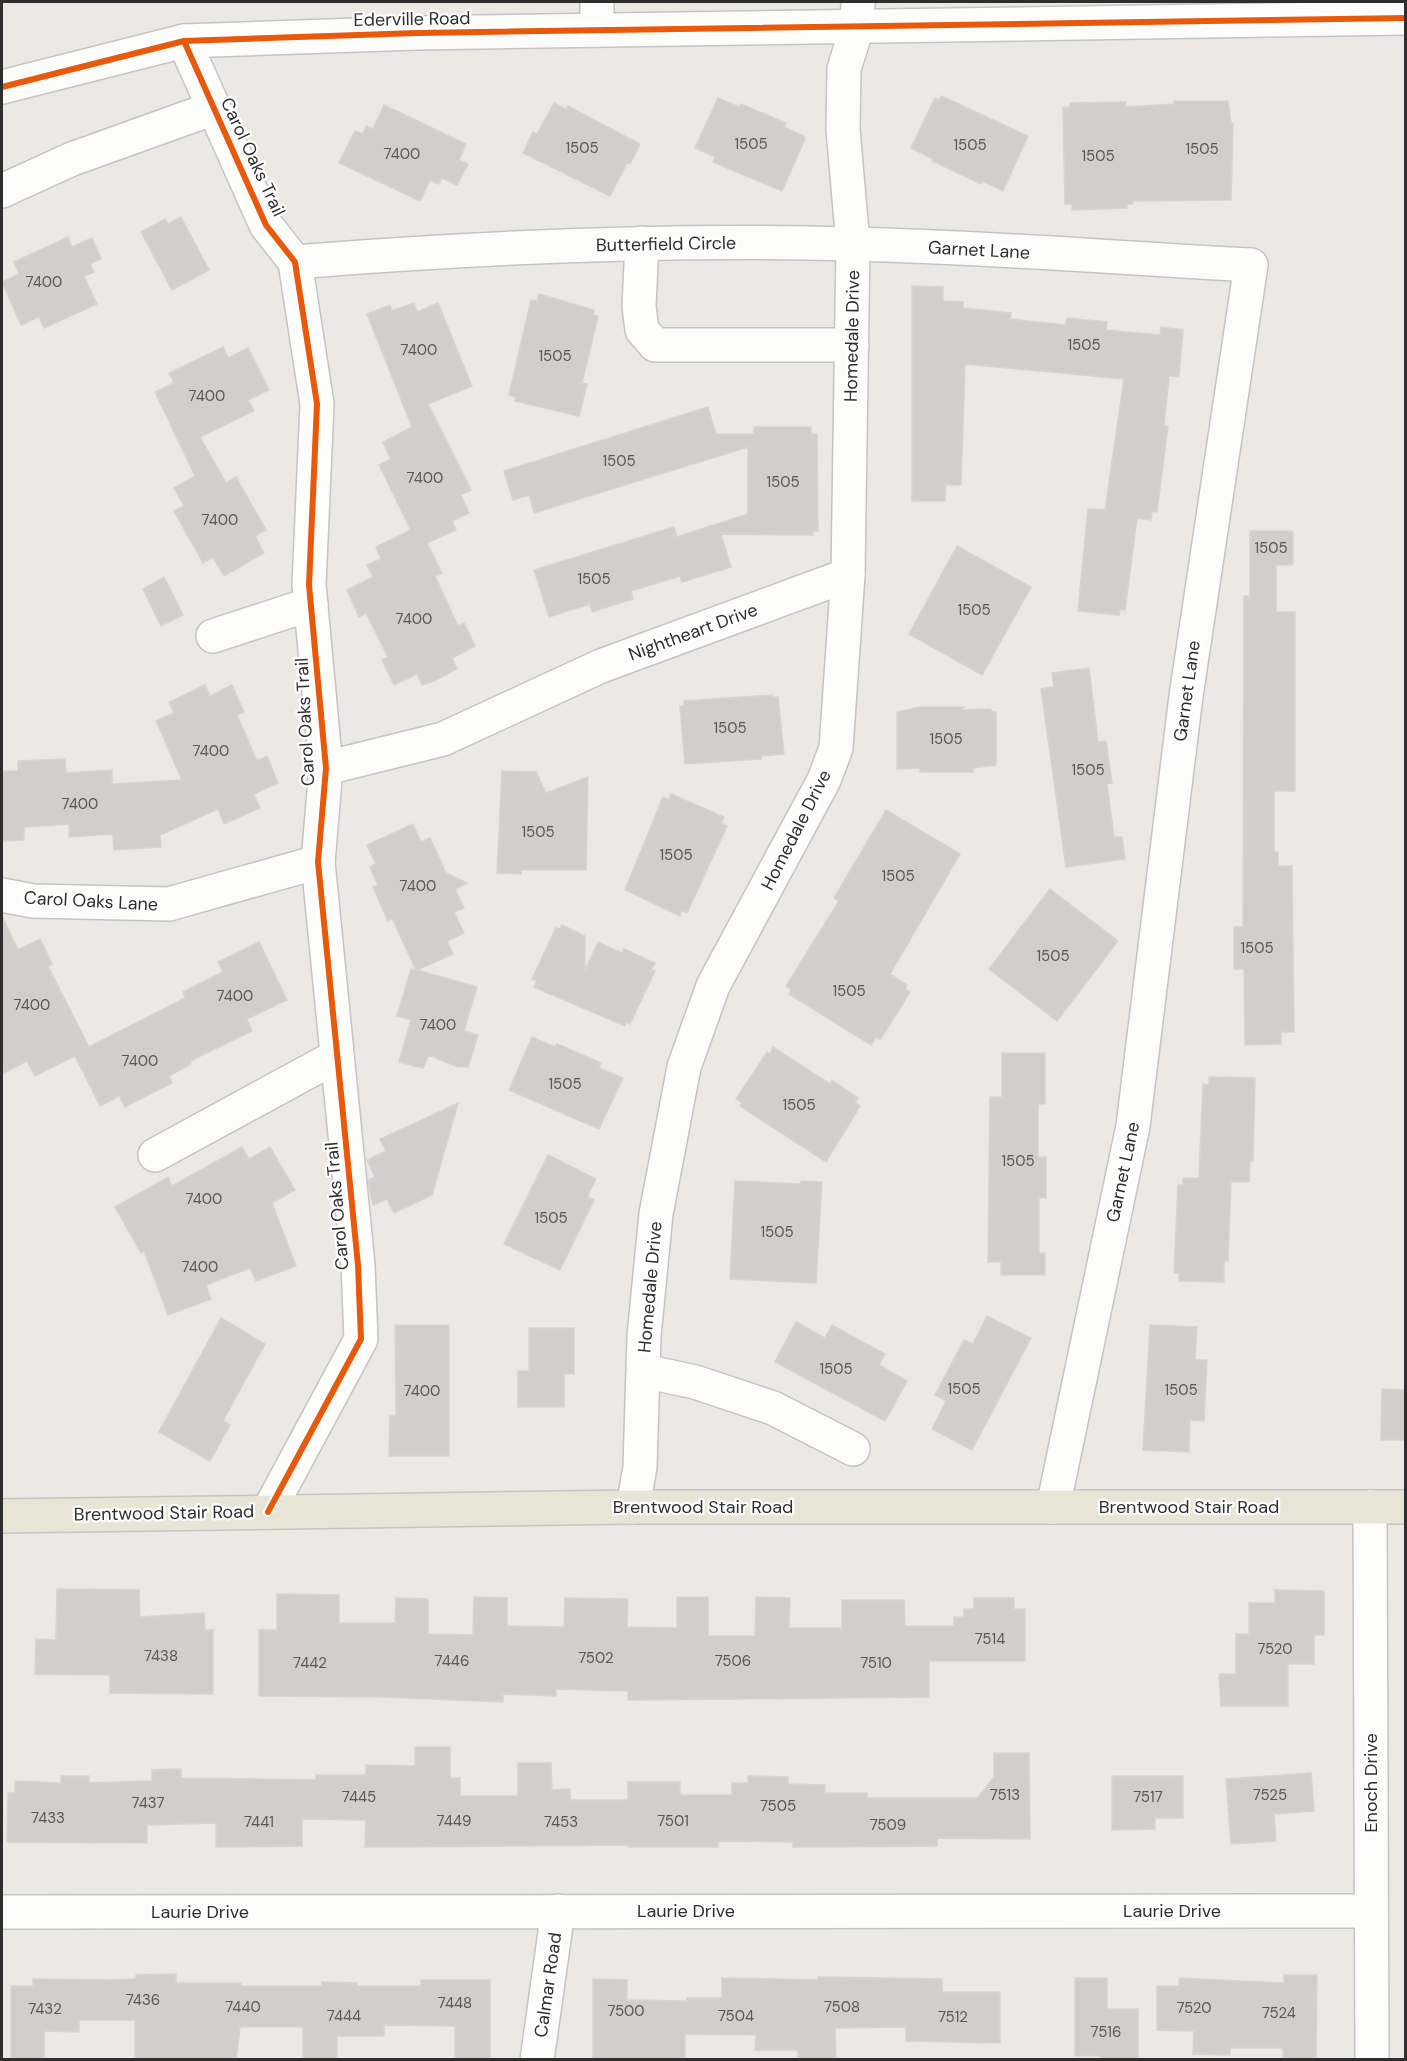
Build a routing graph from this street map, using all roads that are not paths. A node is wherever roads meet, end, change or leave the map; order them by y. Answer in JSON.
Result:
{"nodes":[{"id":1,"x":1128,"y":12,"type":"edge"},
{"id":2,"x":1402,"y":12,"type":"edge"},
{"id":3,"x":858,"y":14,"type":"edge"},
{"id":4,"x":597,"y":16,"type":"edge"},
{"id":5,"x":184,"y":41,"type":"junction"},
{"id":6,"x":4,"y":78,"type":"edge"},
{"id":7,"x":214,"y":108,"type":"junction"},
{"id":8,"x":2,"y":191,"type":"edge"},
{"id":9,"x":642,"y":243,"type":"junction"},
{"id":10,"x":853,"y":244,"type":"junction"},
{"id":11,"x":295,"y":262,"type":"junction"},
{"id":12,"x":852,"y":345,"type":"junction"},
{"id":13,"x":848,"y":575,"type":"junction"},
{"id":14,"x":311,"y":604,"type":"junction"},
{"id":15,"x":213,"y":636,"type":"dead end"},
{"id":16,"x":326,"y":768,"type":"junction"},
{"id":17,"x":318,"y":862,"type":"junction"},
{"id":18,"x":2,"y":896,"type":"edge"},
{"id":19,"x":337,"y":1056,"type":"junction"},
{"id":20,"x":155,"y":1155,"type":"dead end"},
{"id":21,"x":644,"y":1371,"type":"junction"},
{"id":22,"x":853,"y":1449,"type":"dead end"},
{"id":23,"x":633,"y":1507,"type":"junction"},
{"id":24,"x":1053,"y":1507,"type":"junction"},
{"id":25,"x":1370,"y":1507,"type":"junction"},
{"id":26,"x":1406,"y":1507,"type":"edge"},
{"id":27,"x":268,"y":1512,"type":"junction"},
{"id":28,"x":2,"y":1516,"type":"edge"},
{"id":29,"x":558,"y":1911,"type":"junction"},
{"id":30,"x":1371,"y":1911,"type":"junction"},
{"id":31,"x":2,"y":1912,"type":"edge"},
{"id":32,"x":537,"y":2060,"type":"edge"},
{"id":33,"x":1372,"y":2060,"type":"edge"}],
"edges":[{"from":1,"to":2,"type":"street","name":"Ederville Road"},
{"from":1,"to":3,"type":"street","name":"Ederville Road"},
{"from":3,"to":4,"type":"street","name":"Ederville Road"},
{"from":3,"to":10,"type":"street","name":"Homedale Drive"},
{"from":4,"to":5,"type":"street","name":"Ederville Road"},
{"from":5,"to":6,"type":"street","name":"Ederville Road"},
{"from":5,"to":7,"type":"street","name":"Carol Oaks Trail"},
{"from":7,"to":8,"type":"street"},
{"from":7,"to":11,"type":"street","name":"Carol Oaks Trail"},
{"from":9,"to":10,"type":"street","name":"Butterfield Circle"},
{"from":9,"to":11,"type":"street","name":"Butterfield Circle"},
{"from":9,"to":12,"type":"street"},
{"from":10,"to":12,"type":"street","name":"Homedale Drive"},
{"from":10,"to":24,"type":"street","name":"Garnet Lane"},
{"from":11,"to":14,"type":"street","name":"Carol Oaks Trail"},
{"from":12,"to":13,"type":"street","name":"Homedale Drive"},
{"from":13,"to":16,"type":"street","name":"Nightheart Drive"},
{"from":13,"to":21,"type":"street","name":"Homedale Drive"},
{"from":14,"to":15,"type":"street"},
{"from":14,"to":16,"type":"street","name":"Carol Oaks Trail"},
{"from":16,"to":17,"type":"street","name":"Carol Oaks Trail"},
{"from":17,"to":18,"type":"street","name":"Carol Oaks Lane"},
{"from":17,"to":19,"type":"street","name":"Carol Oaks Trail"},
{"from":19,"to":20,"type":"street"},
{"from":19,"to":27,"type":"street","name":"Carol Oaks Trail"},
{"from":21,"to":22,"type":"street"},
{"from":21,"to":23,"type":"street","name":"Homedale Drive"},
{"from":23,"to":24,"type":"main road","name":"Brentwood Stair Road"},
{"from":23,"to":27,"type":"main road","name":"Brentwood Stair Road"},
{"from":24,"to":25,"type":"main road","name":"Brentwood Stair Road"},
{"from":25,"to":26,"type":"main road","name":"Brentwood Stair Road"},
{"from":25,"to":30,"type":"street","name":"Enoch Drive"},
{"from":27,"to":28,"type":"main road","name":"Brentwood Stair Road"},
{"from":29,"to":30,"type":"street","name":"Laurie Drive"},
{"from":29,"to":31,"type":"street","name":"Laurie Drive"},
{"from":29,"to":32,"type":"street","name":"Calmar Road"},
{"from":30,"to":33,"type":"street","name":"Enoch Drive"}]}
